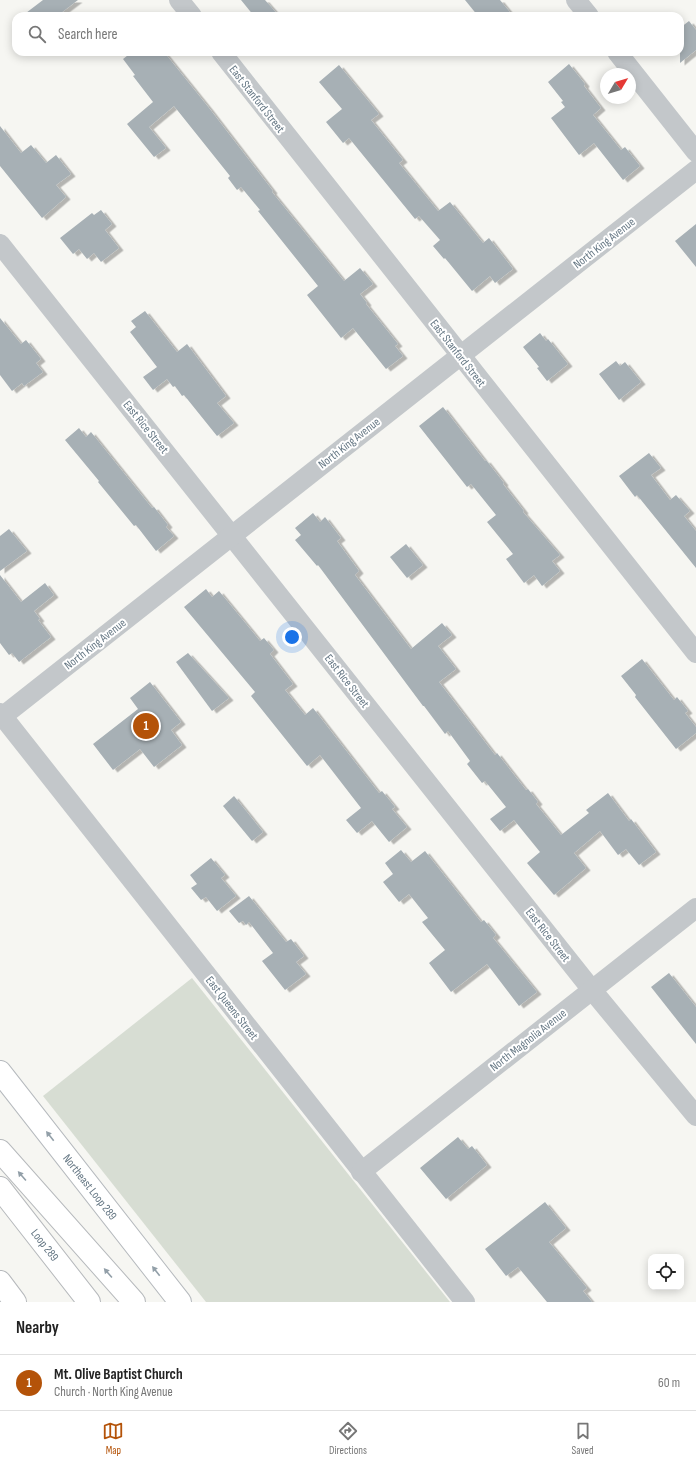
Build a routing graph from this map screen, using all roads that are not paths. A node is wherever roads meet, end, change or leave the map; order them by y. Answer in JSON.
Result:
{"nodes":[{"id":1,"x":179,"y":0,"type":"edge"},
{"id":2,"x":576,"y":0,"type":"edge"},
{"id":3,"x":189,"y":12,"type":"edge"},
{"id":4,"x":586,"y":12,"type":"edge"},
{"id":5,"x":223,"y":56,"type":"edge"},
{"id":6,"x":620,"y":56,"type":"edge"},
{"id":7,"x":696,"y":152,"type":"edge"},
{"id":8,"x":696,"y":170,"type":"edge"},
{"id":9,"x":0,"y":244,"type":"edge"},
{"id":10,"x":460,"y":356,"type":"junction"},
{"id":11,"x":232,"y":536,"type":"junction"},
{"id":12,"x":696,"y":653,"type":"edge"},
{"id":13,"x":1,"y":715,"type":"edge"},
{"id":14,"x":696,"y":908,"type":"edge"},
{"id":15,"x":592,"y":990,"type":"junction"},
{"id":16,"x":0,"y":1072,"type":"edge"},
{"id":17,"x":696,"y":1116,"type":"edge"},
{"id":18,"x":0,"y":1151,"type":"edge"},
{"id":19,"x":361,"y":1172,"type":"junction"},
{"id":20,"x":0,"y":1188,"type":"edge"},
{"id":21,"x":0,"y":1282,"type":"edge"},
{"id":22,"x":15,"y":1302,"type":"edge"},
{"id":23,"x":89,"y":1302,"type":"edge"},
{"id":24,"x":134,"y":1302,"type":"edge"},
{"id":25,"x":180,"y":1302,"type":"edge"},
{"id":26,"x":465,"y":1302,"type":"edge"}],
"edges":[{"from":1,"to":3,"type":"street"},
{"from":2,"to":4,"type":"street"},
{"from":5,"to":10,"type":"street","name":"East Stanford Street"},
{"from":6,"to":7,"type":"street"},
{"from":8,"to":10,"type":"street","name":"North King Avenue"},
{"from":9,"to":11,"type":"street","name":"East Rice Street"},
{"from":10,"to":11,"type":"street","name":"North King Avenue"},
{"from":10,"to":12,"type":"street","name":"East Stanford Street"},
{"from":11,"to":13,"type":"street","name":"North King Avenue"},
{"from":11,"to":15,"type":"street","name":"East Rice Street"},
{"from":13,"to":19,"type":"street","name":"East Queens Street"},
{"from":14,"to":15,"type":"street","name":"North Magnolia Avenue"},
{"from":15,"to":17,"type":"street","name":"East Rice Street"},
{"from":15,"to":19,"type":"street","name":"North Magnolia Avenue"},
{"from":25,"to":16,"type":"main road","name":"Northeast Loop 289","one_way":true},
{"from":24,"to":18,"type":"main road","one_way":true},
{"from":19,"to":26,"type":"street","name":"East Queens Street"},
{"from":20,"to":23,"type":"main road","name":"Loop 289"},
{"from":21,"to":22,"type":"main road"}]}
